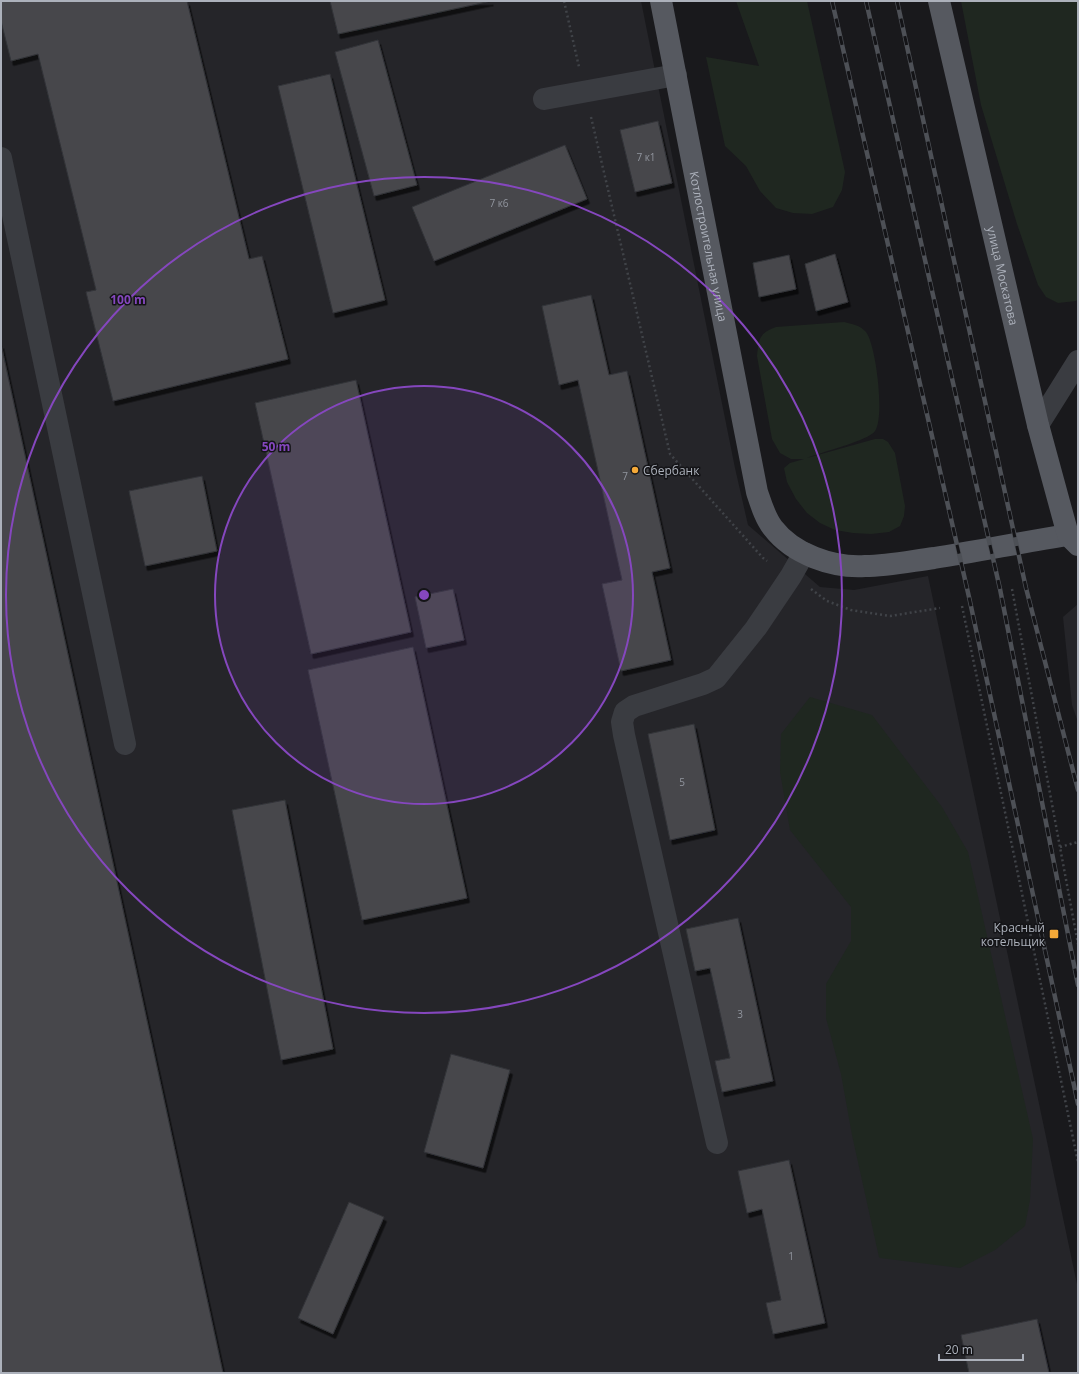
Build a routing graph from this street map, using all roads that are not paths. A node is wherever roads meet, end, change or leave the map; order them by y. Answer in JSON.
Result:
{"nodes":[{"id":1,"x":661,"y":1,"type":"edge"},
{"id":2,"x":939,"y":1,"type":"edge"},
{"id":3,"x":676,"y":75,"type":"junction"},
{"id":4,"x":544,"y":100,"type":"dead end"},
{"id":5,"x":1,"y":158,"type":"edge"},
{"id":6,"x":1078,"y":361,"type":"edge"},
{"id":7,"x":1038,"y":425,"type":"junction"},
{"id":8,"x":1073,"y":540,"type":"edge"},
{"id":9,"x":804,"y":553,"type":"junction"},
{"id":10,"x":125,"y":744,"type":"dead end"},
{"id":11,"x":716,"y":1143,"type":"dead end"}],
"edges":[{"from":1,"to":3,"type":"main road","name":"Котлостроительная улица"},
{"from":2,"to":7,"type":"main road","name":"улица Москатова"},
{"from":3,"to":4,"type":"street"},
{"from":3,"to":9,"type":"main road","name":"Котлостроительная улица"},
{"from":5,"to":10,"type":"street"},
{"from":6,"to":7,"type":"street"},
{"from":7,"to":8,"type":"main road","name":"улица Москатова"},
{"from":8,"to":9,"type":"main road","name":"Котлостроительная улица"},
{"from":9,"to":11,"type":"street"}]}
